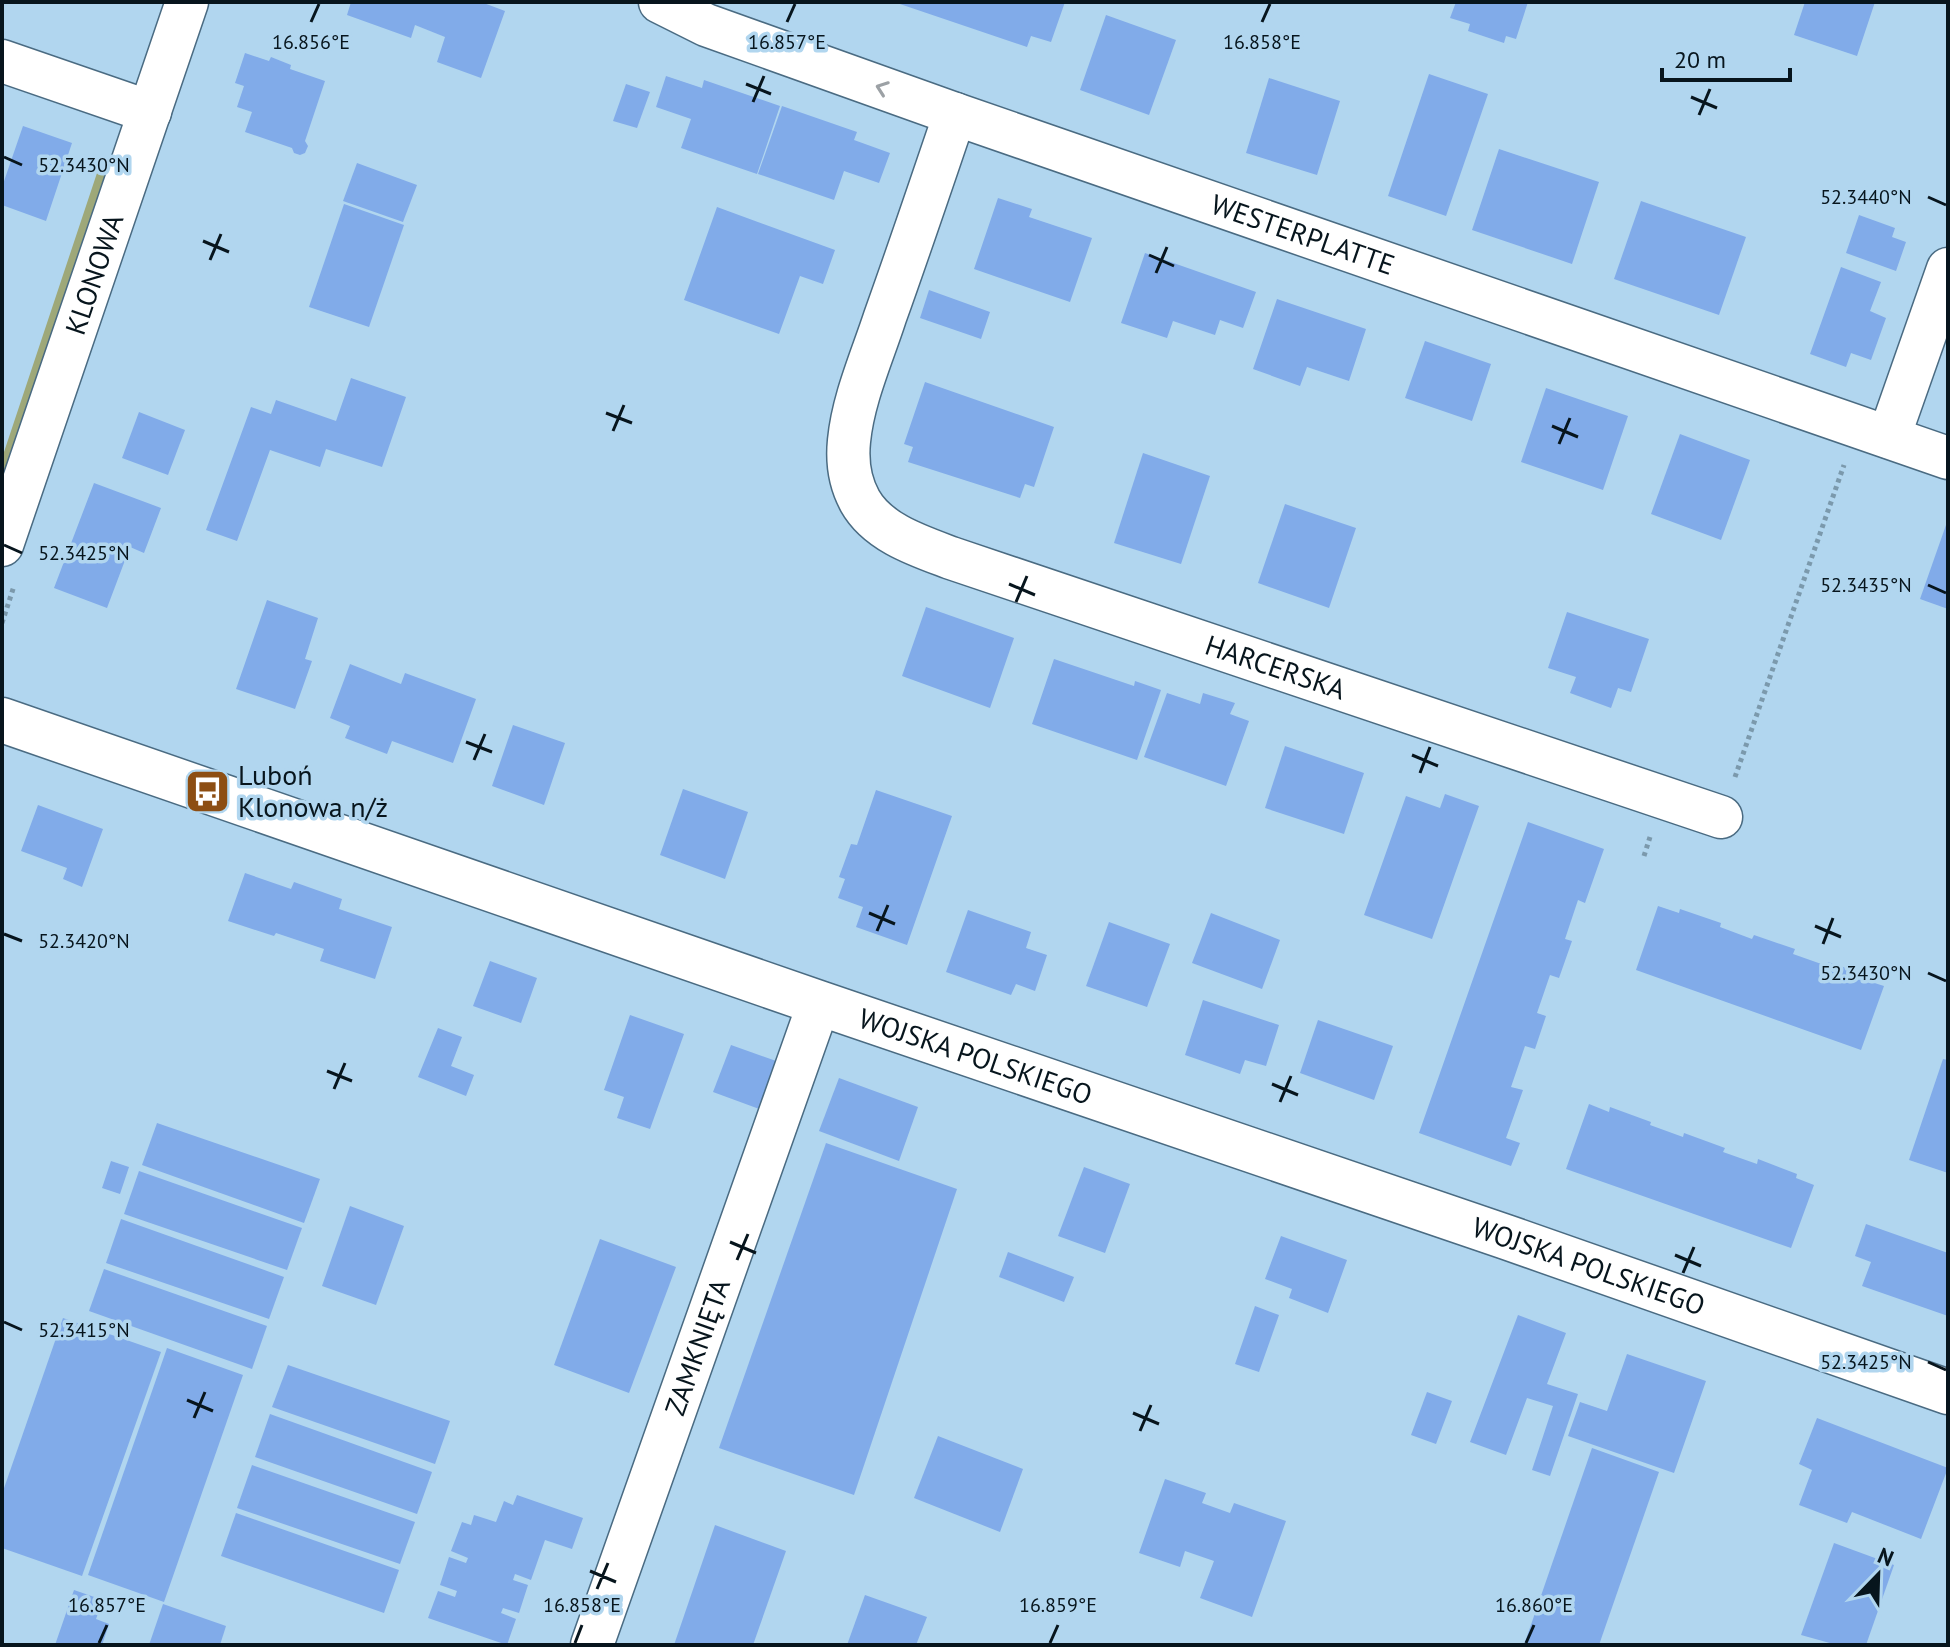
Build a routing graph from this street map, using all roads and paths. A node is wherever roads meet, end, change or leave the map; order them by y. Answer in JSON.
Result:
{"nodes":[{"id":1,"x":187,"y":2,"type":"edge"},
{"id":2,"x":660,"y":2,"type":"edge"},
{"id":3,"x":2,"y":61,"type":"edge"},
{"id":4,"x":150,"y":112,"type":"junction"},
{"id":5,"x":955,"y":114,"type":"junction"},
{"id":6,"x":1948,"y":269,"type":"edge"},
{"id":7,"x":1889,"y":437,"type":"junction"},
{"id":8,"x":1848,"y":453,"type":"dead end"},
{"id":9,"x":1948,"y":458,"type":"edge"},
{"id":10,"x":2,"y":545,"type":"edge"},
{"id":11,"x":2,"y":720,"type":"edge"},
{"id":12,"x":1721,"y":817,"type":"joint"},
{"id":13,"x":819,"y":1003,"type":"junction"},
{"id":14,"x":1948,"y":1392,"type":"edge"},
{"id":15,"x":592,"y":1645,"type":"edge"}],
"edges":[{"from":1,"to":4,"type":"street","name":"KLONOWA"},
{"from":5,"to":2,"type":"street","name":"WESTERPLATTE","one_way":true},
{"from":3,"to":4,"type":"street"},
{"from":4,"to":10,"type":"street","name":"KLONOWA"},
{"from":5,"to":7,"type":"street","name":"WESTERPLATTE"},
{"from":5,"to":12,"type":"street","name":"HARCERSKA"},
{"from":6,"to":7,"type":"street"},
{"from":7,"to":9,"type":"street","name":"WESTERPLATTE"},
{"from":8,"to":12,"type":"path"},
{"from":11,"to":13,"type":"street","name":"WOJSKA POLSKIEGO"},
{"from":13,"to":14,"type":"street","name":"WOJSKA POLSKIEGO"},
{"from":13,"to":15,"type":"street","name":"ZAMKNIĘTA"}]}
